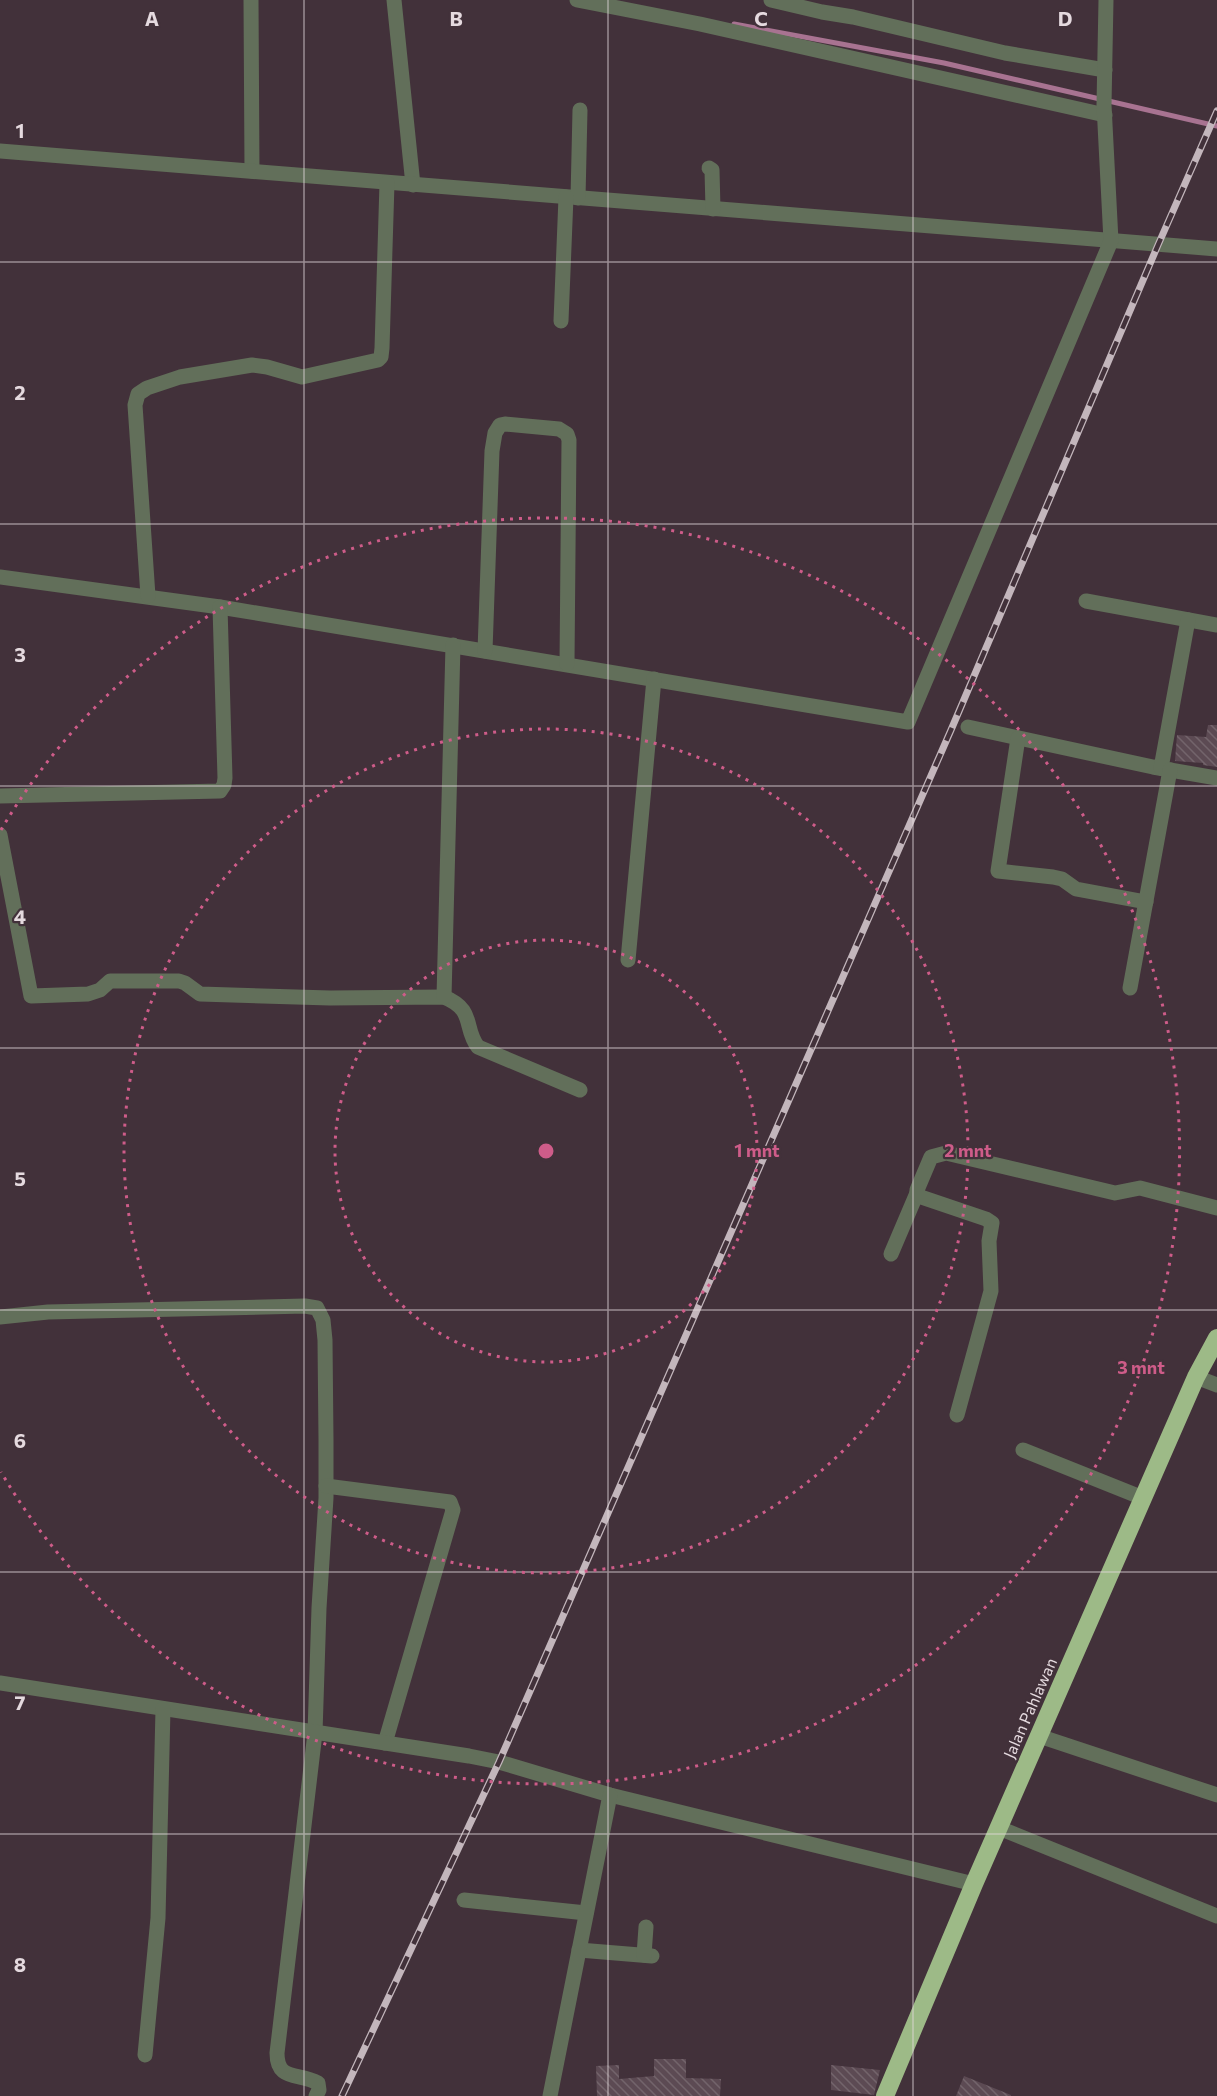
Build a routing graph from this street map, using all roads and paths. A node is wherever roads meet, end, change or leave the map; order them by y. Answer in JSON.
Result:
{"nodes":[{"id":1,"x":251,"y":0,"type":"edge"},
{"id":2,"x":394,"y":0,"type":"edge"},
{"id":3,"x":577,"y":0,"type":"edge"},
{"id":4,"x":771,"y":0,"type":"edge"},
{"id":5,"x":1106,"y":0,"type":"edge"},
{"id":6,"x":1105,"y":73,"type":"junction"},
{"id":7,"x":580,"y":110,"type":"dead end"},
{"id":8,"x":1105,"y":110,"type":"junction"},
{"id":9,"x":0,"y":151,"type":"edge"},
{"id":10,"x":709,"y":168,"type":"dead end"},
{"id":11,"x":252,"y":171,"type":"junction"},
{"id":12,"x":387,"y":183,"type":"junction"},
{"id":13,"x":413,"y":185,"type":"junction"},
{"id":14,"x":572,"y":198,"type":"junction"},
{"id":15,"x":713,"y":209,"type":"junction"},
{"id":16,"x":1111,"y":241,"type":"junction"},
{"id":17,"x":1217,"y":249,"type":"edge"},
{"id":18,"x":561,"y":321,"type":"dead end"},
{"id":19,"x":0,"y":577,"type":"edge"},
{"id":20,"x":148,"y":596,"type":"junction"},
{"id":21,"x":1086,"y":601,"type":"dead end"},
{"id":22,"x":219,"y":607,"type":"junction"},
{"id":23,"x":1188,"y":620,"type":"junction"},
{"id":24,"x":1217,"y":625,"type":"edge"},
{"id":25,"x":453,"y":645,"type":"junction"},
{"id":26,"x":485,"y":651,"type":"junction"},
{"id":27,"x":567,"y":664,"type":"junction"},
{"id":28,"x":654,"y":679,"type":"junction"},
{"id":29,"x":968,"y":727,"type":"dead end"},
{"id":30,"x":1018,"y":738,"type":"junction"},
{"id":31,"x":1166,"y":769,"type":"junction"},
{"id":32,"x":1217,"y":778,"type":"edge"},
{"id":33,"x":0,"y":796,"type":"edge"},
{"id":34,"x":0,"y":835,"type":"edge"},
{"id":35,"x":1146,"y":902,"type":"junction"},
{"id":36,"x":628,"y":960,"type":"dead end"},
{"id":37,"x":1130,"y":988,"type":"dead end"},
{"id":38,"x":444,"y":997,"type":"junction"},
{"id":39,"x":580,"y":1090,"type":"dead end"},
{"id":40,"x":917,"y":1193,"type":"junction"},
{"id":41,"x":1217,"y":1209,"type":"edge"},
{"id":42,"x":891,"y":1254,"type":"dead end"},
{"id":43,"x":0,"y":1317,"type":"edge"},
{"id":44,"x":1217,"y":1338,"type":"edge"},
{"id":45,"x":1196,"y":1377,"type":"junction"},
{"id":46,"x":1217,"y":1385,"type":"edge"},
{"id":47,"x":957,"y":1415,"type":"dead end"},
{"id":48,"x":1023,"y":1450,"type":"dead end"},
{"id":49,"x":326,"y":1485,"type":"junction"},
{"id":50,"x":1143,"y":1498,"type":"junction"},
{"id":51,"x":0,"y":1683,"type":"edge"},
{"id":52,"x":163,"y":1709,"type":"junction"},
{"id":53,"x":315,"y":1733,"type":"junction"},
{"id":54,"x":1039,"y":1736,"type":"junction"},
{"id":55,"x":385,"y":1743,"type":"junction"},
{"id":56,"x":610,"y":1795,"type":"junction"},
{"id":57,"x":1217,"y":1795,"type":"edge"},
{"id":58,"x":999,"y":1828,"type":"junction"},
{"id":59,"x":975,"y":1884,"type":"junction"},
{"id":60,"x":464,"y":1900,"type":"dead end"},
{"id":61,"x":586,"y":1913,"type":"junction"},
{"id":62,"x":1217,"y":1916,"type":"edge"},
{"id":63,"x":646,"y":1927,"type":"dead end"},
{"id":64,"x":579,"y":1950,"type":"junction"},
{"id":65,"x":145,"y":2055,"type":"dead end"},
{"id":66,"x":316,"y":2096,"type":"edge"},
{"id":67,"x":550,"y":2096,"type":"edge"},
{"id":68,"x":885,"y":2096,"type":"edge"}],
"edges":[{"from":1,"to":11,"type":"street"},
{"from":2,"to":13,"type":"street"},
{"from":3,"to":8,"type":"street"},
{"from":4,"to":6,"type":"street"},
{"from":5,"to":6,"type":"street"},
{"from":6,"to":8,"type":"street"},
{"from":7,"to":14,"type":"street"},
{"from":8,"to":16,"type":"street"},
{"from":9,"to":11,"type":"street"},
{"from":10,"to":15,"type":"street"},
{"from":11,"to":12,"type":"street"},
{"from":12,"to":13,"type":"street"},
{"from":12,"to":20,"type":"street"},
{"from":13,"to":14,"type":"street"},
{"from":14,"to":15,"type":"street"},
{"from":14,"to":18,"type":"street"},
{"from":15,"to":16,"type":"street"},
{"from":16,"to":17,"type":"street"},
{"from":16,"to":28,"type":"street"},
{"from":19,"to":20,"type":"street"},
{"from":20,"to":22,"type":"street"},
{"from":21,"to":23,"type":"street"},
{"from":22,"to":25,"type":"street"},
{"from":22,"to":33,"type":"street"},
{"from":23,"to":24,"type":"street"},
{"from":23,"to":31,"type":"street"},
{"from":25,"to":26,"type":"street"},
{"from":25,"to":38,"type":"street"},
{"from":26,"to":27,"type":"street"},
{"from":26,"to":27,"type":"street"},
{"from":27,"to":28,"type":"street"},
{"from":28,"to":36,"type":"street"},
{"from":29,"to":30,"type":"street"},
{"from":30,"to":31,"type":"street"},
{"from":30,"to":35,"type":"street"},
{"from":31,"to":32,"type":"street"},
{"from":31,"to":35,"type":"street"},
{"from":34,"to":38,"type":"street"},
{"from":35,"to":37,"type":"street"},
{"from":38,"to":39,"type":"street"},
{"from":40,"to":41,"type":"street"},
{"from":40,"to":42,"type":"street"},
{"from":40,"to":47,"type":"street"},
{"from":43,"to":49,"type":"street"},
{"from":44,"to":45,"type":"highway","name":"Jalan Pahlawan"},
{"from":45,"to":46,"type":"street"},
{"from":45,"to":50,"type":"highway","name":"Jalan Pahlawan"},
{"from":48,"to":50,"type":"street"},
{"from":49,"to":53,"type":"street"},
{"from":49,"to":55,"type":"street"},
{"from":50,"to":54,"type":"highway","name":"Jalan Pahlawan"},
{"from":51,"to":52,"type":"street"},
{"from":52,"to":53,"type":"street"},
{"from":52,"to":65,"type":"street"},
{"from":53,"to":55,"type":"street"},
{"from":53,"to":66,"type":"street"},
{"from":54,"to":57,"type":"street"},
{"from":54,"to":58,"type":"highway","name":"Jalan Pahlawan"},
{"from":55,"to":56,"type":"street"},
{"from":56,"to":59,"type":"street"},
{"from":56,"to":61,"type":"street"},
{"from":58,"to":59,"type":"highway","name":"Jalan Pahlawan"},
{"from":58,"to":62,"type":"street"},
{"from":59,"to":68,"type":"highway","name":"Jalan Pahlawan"},
{"from":60,"to":61,"type":"street"},
{"from":61,"to":64,"type":"street"},
{"from":63,"to":64,"type":"street"},
{"from":64,"to":67,"type":"street"}]}
